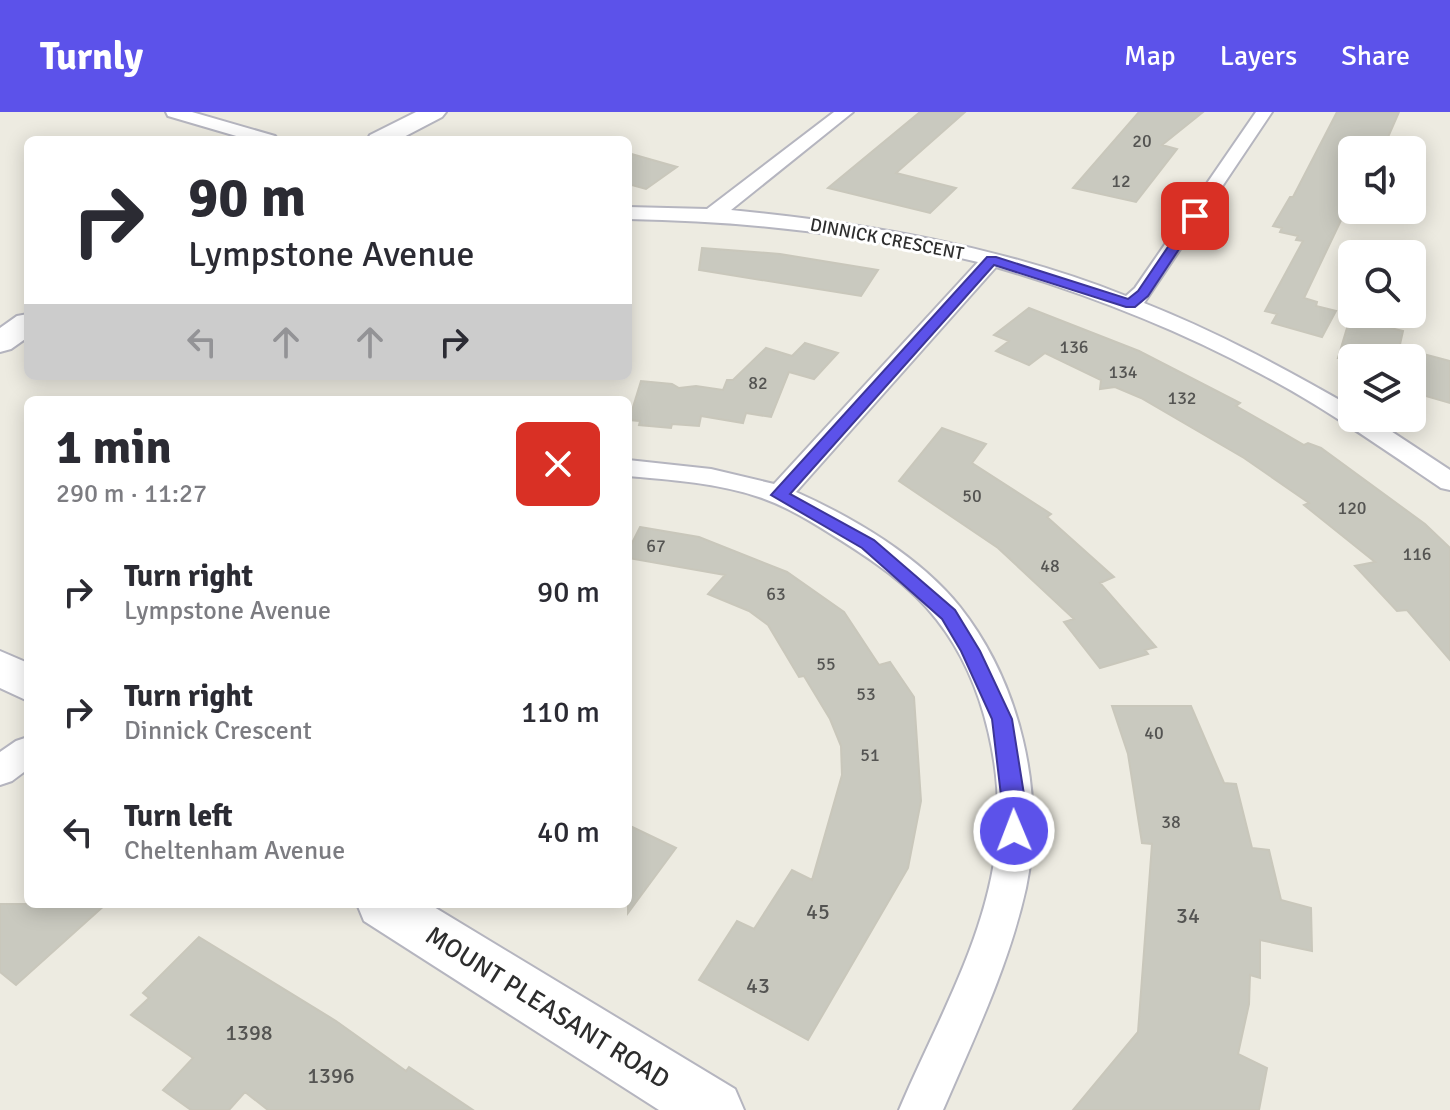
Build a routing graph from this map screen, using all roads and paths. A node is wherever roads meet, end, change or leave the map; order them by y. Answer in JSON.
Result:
{"nodes":[{"id":1,"x":174,"y":112,"type":"edge"},
{"id":2,"x":434,"y":112,"type":"edge"},
{"id":3,"x":845,"y":112,"type":"edge"},
{"id":4,"x":1264,"y":112,"type":"edge"},
{"id":5,"x":255,"y":136,"type":"edge"},
{"id":6,"x":387,"y":136,"type":"edge"},
{"id":7,"x":632,"y":213,"type":"edge"},
{"id":8,"x":713,"y":214,"type":"junction"},
{"id":9,"x":991,"y":260,"type":"junction"},
{"id":10,"x":1130,"y":304,"type":"junction"},
{"id":11,"x":0,"y":306,"type":"edge"},
{"id":12,"x":24,"y":318,"type":"edge"},
{"id":13,"x":24,"y":322,"type":"edge"},
{"id":14,"x":24,"y":323,"type":"edge"},
{"id":15,"x":0,"y":333,"type":"edge"},
{"id":16,"x":0,"y":342,"type":"edge"},
{"id":17,"x":1338,"y":409,"type":"edge"},
{"id":18,"x":1375,"y":432,"type":"edge"},
{"id":19,"x":632,"y":469,"type":"edge"},
{"id":20,"x":1450,"y":482,"type":"edge"},
{"id":21,"x":779,"y":495,"type":"junction"},
{"id":22,"x":0,"y":667,"type":"edge"},
{"id":23,"x":24,"y":682,"type":"edge"},
{"id":24,"x":24,"y":753,"type":"edge"},
{"id":25,"x":0,"y":771,"type":"edge"},
{"id":26,"x":389,"y":908,"type":"edge"},
{"id":27,"x":714,"y":1110,"type":"edge"},
{"id":28,"x":921,"y":1110,"type":"edge"}],
"edges":[{"from":1,"to":5,"type":"street"},
{"from":2,"to":6,"type":"main road"},
{"from":3,"to":8,"type":"street"},
{"from":4,"to":10,"type":"street"},
{"from":7,"to":8,"type":"street","name":"DINNICK CRESCENT"},
{"from":8,"to":9,"type":"street","name":"DINNICK CRESCENT"},
{"from":9,"to":10,"type":"street","name":"DINNICK CRESCENT"},
{"from":9,"to":21,"type":"street"},
{"from":10,"to":17,"type":"street","name":"DINNICK CRESCENT"},
{"from":11,"to":12,"type":"main road"},
{"from":13,"to":15,"type":"main road"},
{"from":14,"to":16,"type":"main road"},
{"from":18,"to":20,"type":"street","name":"DINNICK CRESCENT"},
{"from":19,"to":21,"type":"street"},
{"from":21,"to":28,"type":"street"},
{"from":22,"to":23,"type":"main road"},
{"from":24,"to":25,"type":"street"},
{"from":26,"to":27,"type":"main road","name":"MOUNT PLEASANT ROAD"}]}
